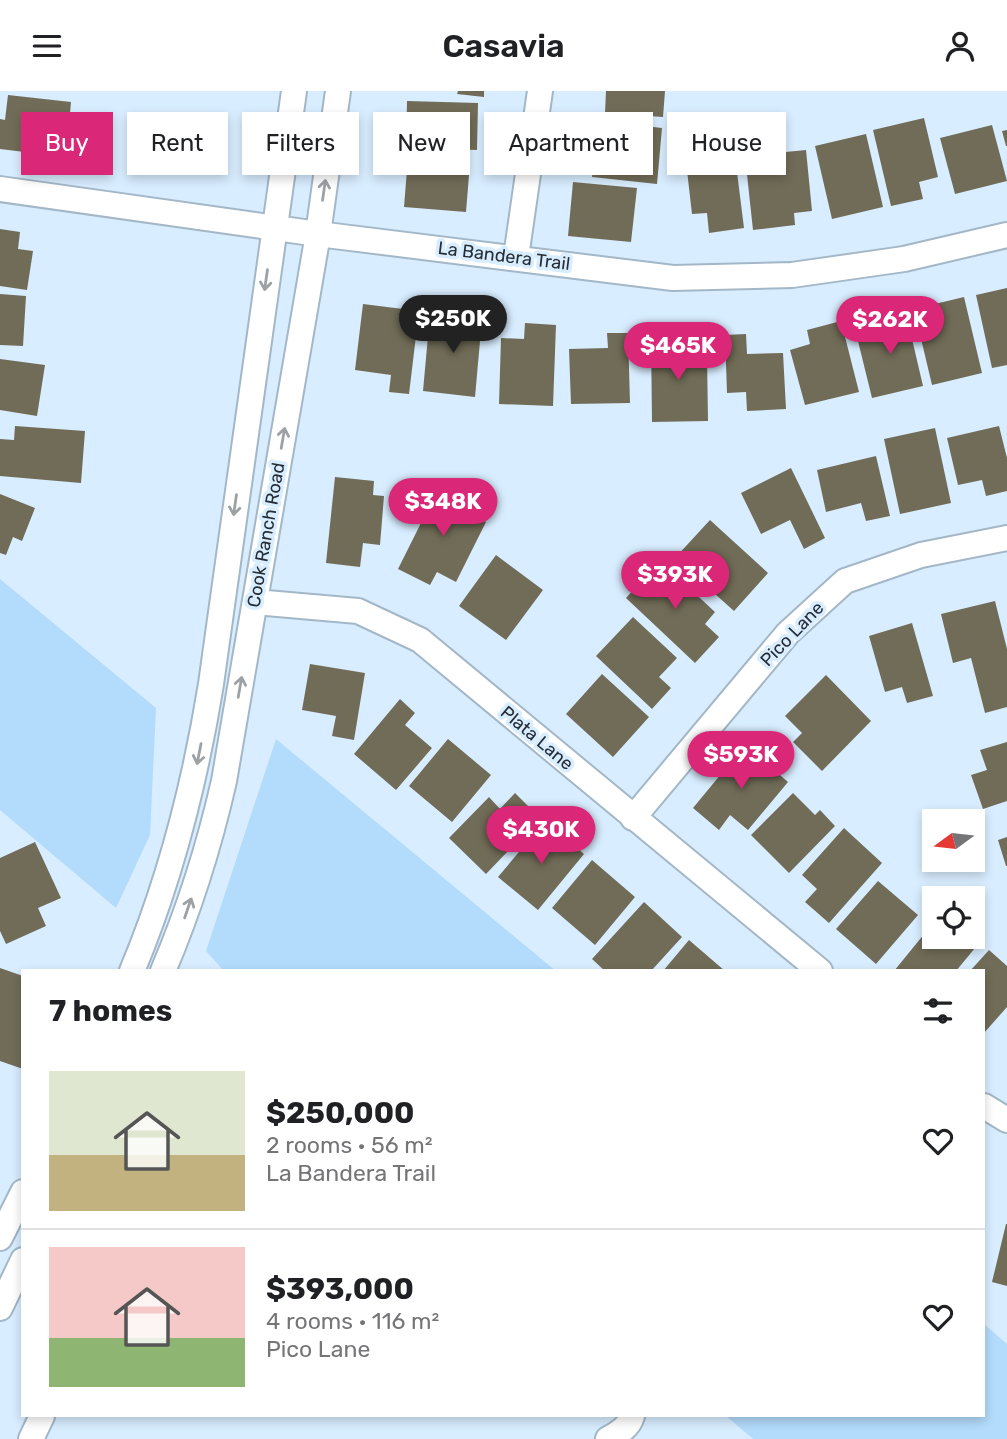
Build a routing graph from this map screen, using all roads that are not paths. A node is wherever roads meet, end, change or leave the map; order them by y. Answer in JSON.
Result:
{"nodes":[{"id":1,"x":294,"y":91,"type":"edge"},
{"id":2,"x":338,"y":91,"type":"edge"},
{"id":3,"x":540,"y":91,"type":"edge"},
{"id":4,"x":0,"y":189,"type":"edge"},
{"id":5,"x":273,"y":227,"type":"junction"},
{"id":6,"x":317,"y":234,"type":"junction"},
{"id":7,"x":1007,"y":235,"type":"edge"},
{"id":8,"x":516,"y":257,"type":"junction"},
{"id":9,"x":1007,"y":538,"type":"edge"},
{"id":10,"x":255,"y":602,"type":"junction"},
{"id":11,"x":633,"y":818,"type":"junction"},
{"id":12,"x":133,"y":969,"type":"edge"},
{"id":13,"x":164,"y":969,"type":"edge"},
{"id":14,"x":818,"y":969,"type":"edge"},
{"id":15,"x":985,"y":1107,"type":"edge"},
{"id":16,"x":1007,"y":1120,"type":"edge"},
{"id":17,"x":21,"y":1197,"type":"edge"},
{"id":18,"x":6,"y":1238,"type":"edge"},
{"id":19,"x":21,"y":1264,"type":"edge"},
{"id":20,"x":0,"y":1308,"type":"edge"},
{"id":21,"x":42,"y":1417,"type":"edge"},
{"id":22,"x":632,"y":1417,"type":"edge"},
{"id":23,"x":31,"y":1439,"type":"edge"},
{"id":24,"x":608,"y":1439,"type":"edge"}],
"edges":[{"from":1,"to":5,"type":"street","name":"Cook Ranch Road"},
{"from":6,"to":2,"type":"street","name":"Cook Ranch Road","one_way":true},
{"from":3,"to":8,"type":"street"},
{"from":4,"to":5,"type":"street","name":"La Bandera Trail"},
{"from":5,"to":6,"type":"street","name":"La Bandera Trail"},
{"from":5,"to":12,"type":"street","name":"Cook Ranch Road","one_way":true},
{"from":6,"to":8,"type":"street","name":"La Bandera Trail"},
{"from":10,"to":6,"type":"street","name":"Cook Ranch Road","one_way":true},
{"from":7,"to":8,"type":"street","name":"La Bandera Trail"},
{"from":9,"to":11,"type":"street","name":"Pico Lane"},
{"from":10,"to":11,"type":"street","name":"Plata Lane"},
{"from":13,"to":10,"type":"street","name":"Cook Ranch Road","one_way":true},
{"from":11,"to":14,"type":"street","name":"Plata Lane"},
{"from":15,"to":16,"type":"street"},
{"from":17,"to":18,"type":"street"},
{"from":19,"to":20,"type":"street"},
{"from":21,"to":23,"type":"street"},
{"from":22,"to":24,"type":"street"}]}
